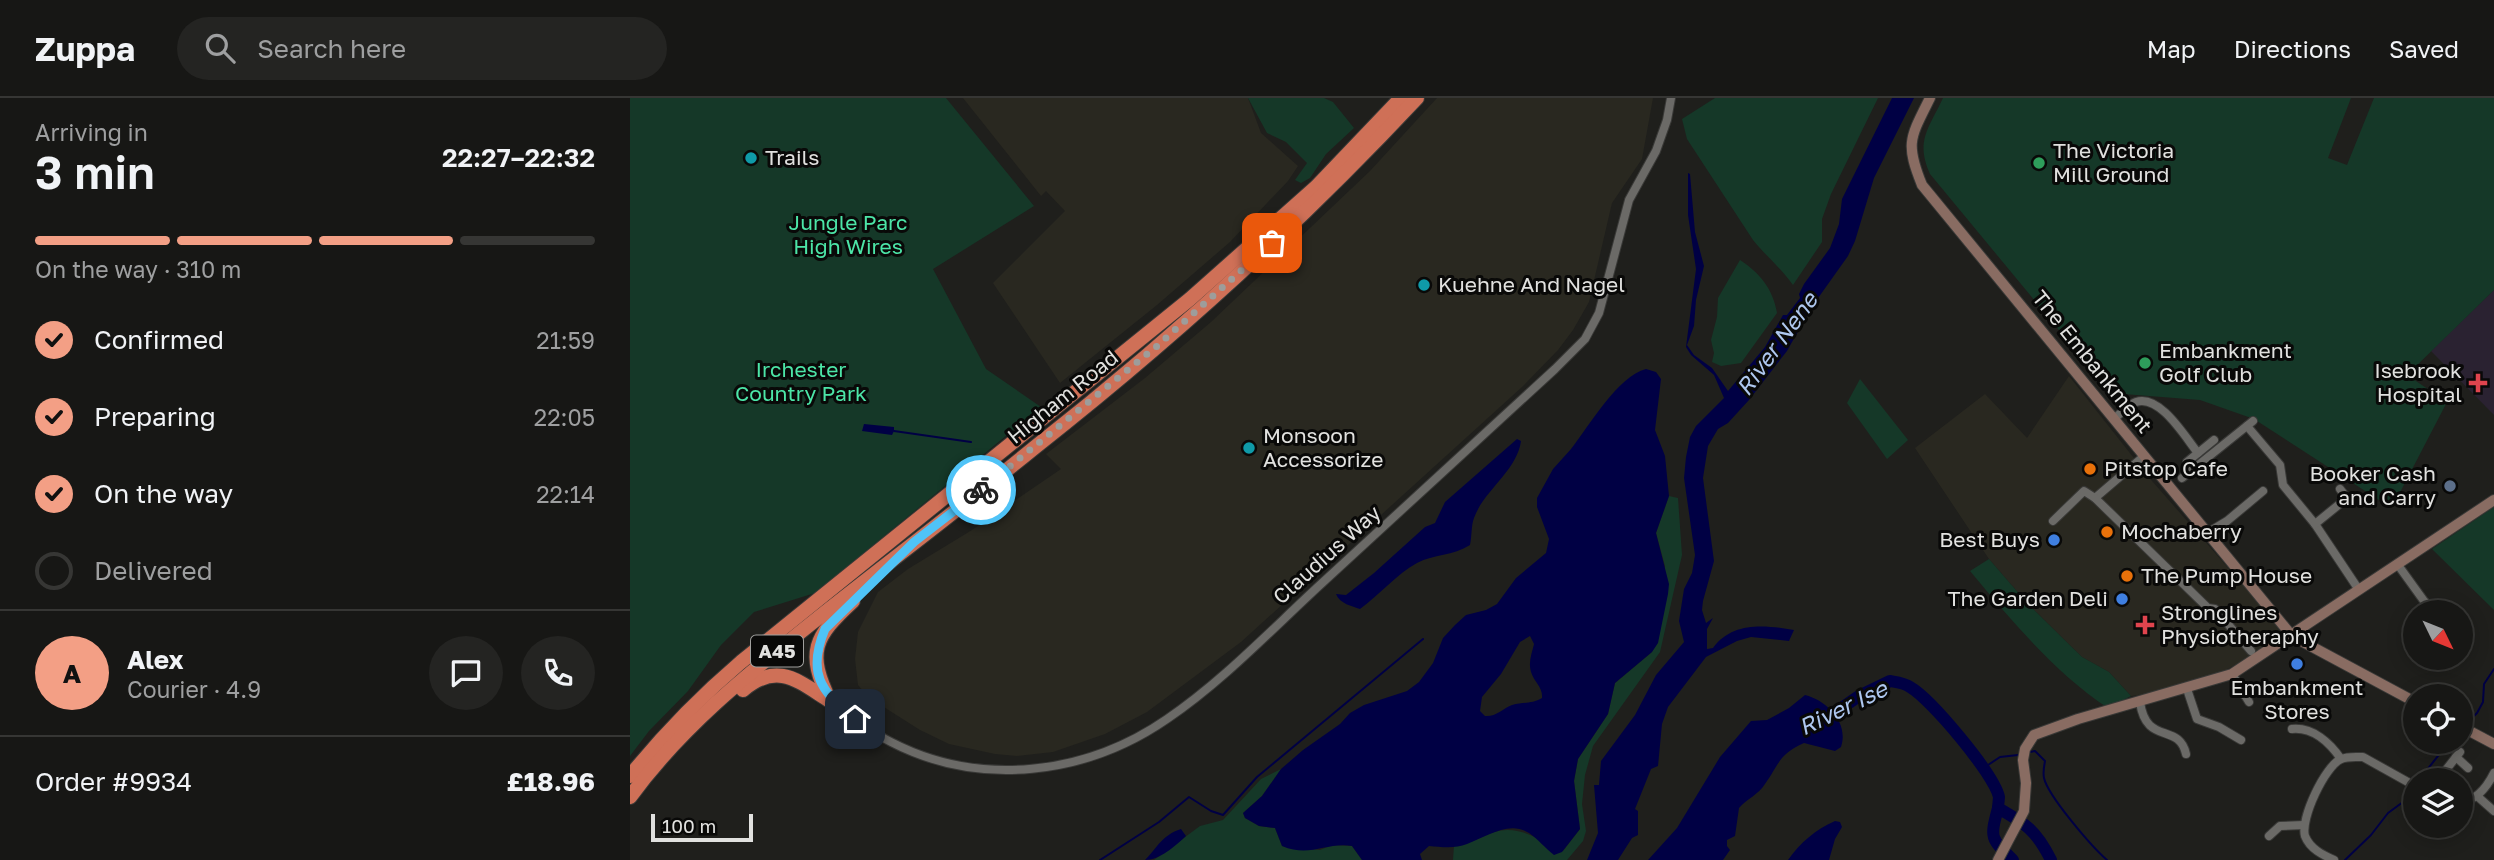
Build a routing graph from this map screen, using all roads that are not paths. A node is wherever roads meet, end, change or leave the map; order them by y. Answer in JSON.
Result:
{"nodes":[{"id":1,"x":1401,"y":98,"type":"edge"},
{"id":2,"x":1417,"y":98,"type":"edge"},
{"id":3,"x":1671,"y":98,"type":"edge"},
{"id":4,"x":1930,"y":98,"type":"edge"},
{"id":5,"x":2114,"y":419,"type":"junction"},
{"id":6,"x":2214,"y":440,"type":"dead end"},
{"id":7,"x":2198,"y":453,"type":"junction"},
{"id":8,"x":2143,"y":457,"type":"junction"},
{"id":9,"x":2187,"y":462,"type":"dead end"},
{"id":10,"x":2182,"y":478,"type":"dead end"},
{"id":11,"x":2340,"y":489,"type":"dead end"},
{"id":12,"x":2263,"y":491,"type":"dead end"},
{"id":13,"x":2095,"y":498,"type":"junction"},
{"id":14,"x":2494,"y":500,"type":"edge"},
{"id":15,"x":2053,"y":521,"type":"dead end"},
{"id":16,"x":2315,"y":524,"type":"junction"},
{"id":17,"x":2207,"y":533,"type":"junction"},
{"id":18,"x":914,"y":542,"type":"junction"},
{"id":19,"x":2398,"y":565,"type":"junction"},
{"id":20,"x":2359,"y":590,"type":"junction"},
{"id":21,"x":2423,"y":600,"type":"edge"},
{"id":22,"x":2317,"y":616,"type":"junction"},
{"id":23,"x":2292,"y":635,"type":"junction"},
{"id":24,"x":2314,"y":647,"type":"junction"},
{"id":25,"x":2250,"y":651,"type":"dead end"},
{"id":26,"x":2232,"y":674,"type":"junction"},
{"id":27,"x":2254,"y":688,"type":"dead end"},
{"id":28,"x":2187,"y":689,"type":"junction"},
{"id":29,"x":2403,"y":695,"type":"edge"},
{"id":30,"x":830,"y":701,"type":"junction"},
{"id":31,"x":2140,"y":702,"type":"junction"},
{"id":32,"x":2299,"y":726,"type":"dead end"},
{"id":33,"x":2473,"y":733,"type":"edge"},
{"id":34,"x":2241,"y":740,"type":"dead end"},
{"id":35,"x":2494,"y":744,"type":"edge"},
{"id":36,"x":2186,"y":754,"type":"dead end"},
{"id":37,"x":2341,"y":759,"type":"junction"},
{"id":38,"x":2448,"y":768,"type":"edge"},
{"id":39,"x":2468,"y":768,"type":"dead end"},
{"id":40,"x":649,"y":771,"type":"junction"},
{"id":41,"x":2494,"y":773,"type":"edge"},
{"id":42,"x":630,"y":776,"type":"edge"},
{"id":43,"x":2403,"y":779,"type":"edge"},
{"id":44,"x":2477,"y":796,"type":"junction"},
{"id":45,"x":630,"y":797,"type":"edge"},
{"id":46,"x":2473,"y":798,"type":"edge"},
{"id":47,"x":2494,"y":811,"type":"edge"},
{"id":48,"x":2304,"y":825,"type":"junction"},
{"id":49,"x":2269,"y":836,"type":"dead end"},
{"id":50,"x":1998,"y":860,"type":"edge"},
{"id":51,"x":2334,"y":860,"type":"edge"}],
"edges":[{"from":1,"to":42,"type":"highway","name":"Higham Road","number":"A45"},
{"from":2,"to":18,"type":"highway","name":"Higham Road","number":"A45"},
{"from":3,"to":30,"type":"street","name":"Claudius Way"},
{"from":4,"to":5,"type":"main road","name":"The Embankment"},
{"from":5,"to":7,"type":"street"},
{"from":5,"to":8,"type":"main road","name":"The Embankment"},
{"from":6,"to":7,"type":"street"},
{"from":7,"to":9,"type":"street"},
{"from":8,"to":13,"type":"street"},
{"from":8,"to":17,"type":"main road","name":"The Embankment"},
{"from":10,"to":16,"type":"street"},
{"from":11,"to":16,"type":"street"},
{"from":12,"to":17,"type":"street"},
{"from":13,"to":15,"type":"street"},
{"from":13,"to":25,"type":"street"},
{"from":14,"to":19,"type":"main road"},
{"from":16,"to":20,"type":"street"},
{"from":17,"to":23,"type":"main road","name":"The Embankment"},
{"from":18,"to":30,"type":"highway"},
{"from":18,"to":40,"type":"highway","name":"Higham Road","number":"A45"},
{"from":19,"to":20,"type":"main road"},
{"from":19,"to":21,"type":"street"},
{"from":20,"to":22,"type":"main road"},
{"from":22,"to":23,"type":"main road"},
{"from":22,"to":24,"type":"main road"},
{"from":23,"to":24,"type":"main road"},
{"from":23,"to":26,"type":"main road"},
{"from":24,"to":29,"type":"main road"},
{"from":26,"to":27,"type":"street"},
{"from":26,"to":28,"type":"main road"},
{"from":28,"to":31,"type":"main road"},
{"from":28,"to":34,"type":"street"},
{"from":30,"to":40,"type":"highway"},
{"from":31,"to":36,"type":"street"},
{"from":31,"to":50,"type":"main road"},
{"from":32,"to":37,"type":"street"},
{"from":33,"to":35,"type":"main road"},
{"from":37,"to":43,"type":"street"},
{"from":37,"to":48,"type":"street"},
{"from":38,"to":39,"type":"street"},
{"from":40,"to":45,"type":"highway","name":"Higham Road","number":"A45"},
{"from":41,"to":44,"type":"street"},
{"from":44,"to":46,"type":"street"},
{"from":44,"to":47,"type":"street"},
{"from":48,"to":49,"type":"street"},
{"from":48,"to":51,"type":"street"}]}
